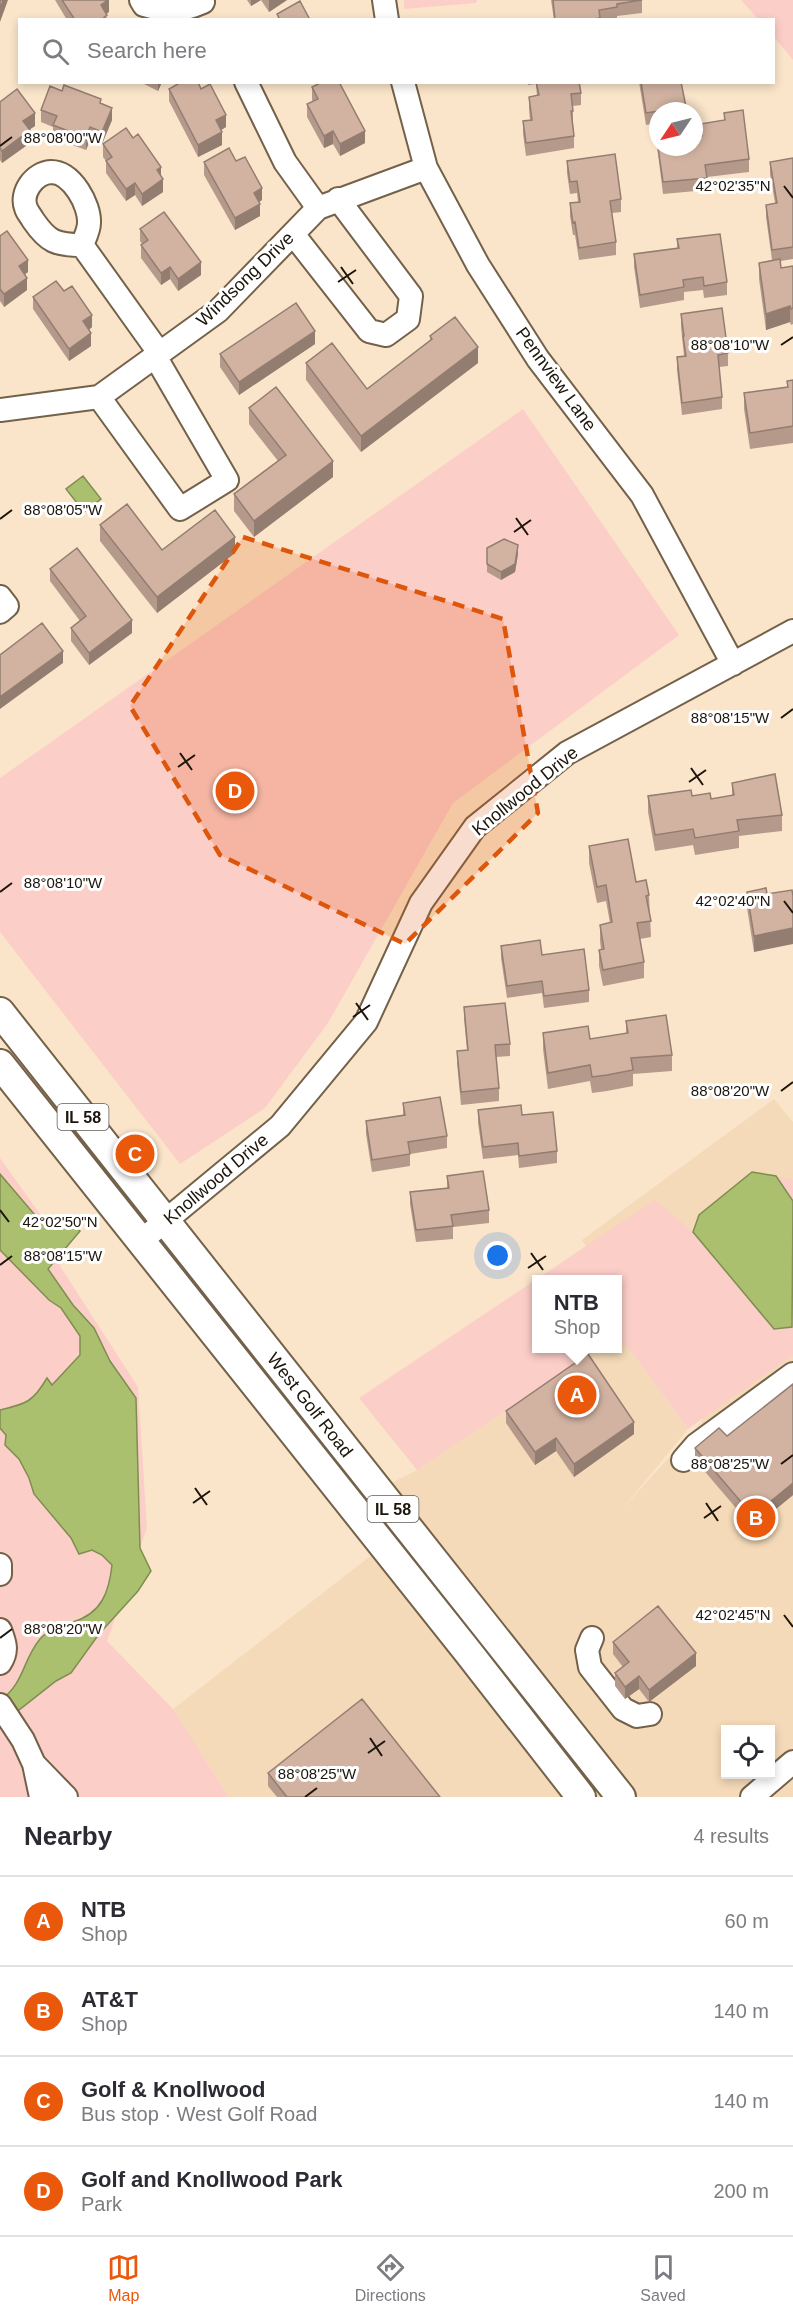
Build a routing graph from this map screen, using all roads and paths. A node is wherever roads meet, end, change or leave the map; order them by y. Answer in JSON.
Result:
{"nodes":[{"id":1,"x":141,"y":0,"type":"edge"},
{"id":2,"x":384,"y":0,"type":"edge"},
{"id":3,"x":206,"y":7,"type":"edge"},
{"id":4,"x":387,"y":18,"type":"edge"},
{"id":5,"x":247,"y":84,"type":"edge"},
{"id":6,"x":404,"y":84,"type":"edge"},
{"id":7,"x":426,"y":168,"type":"junction"},
{"id":8,"x":328,"y":204,"type":"junction"},
{"id":9,"x":293,"y":234,"type":"junction"},
{"id":10,"x":82,"y":245,"type":"dead end"},
{"id":11,"x":157,"y":355,"type":"junction"},
{"id":12,"x":99,"y":397,"type":"junction"},
{"id":13,"x":0,"y":410,"type":"edge"},
{"id":14,"x":0,"y":597,"type":"edge"},
{"id":15,"x":0,"y":612,"type":"edge"},
{"id":16,"x":793,"y":631,"type":"edge"},
{"id":17,"x":733,"y":664,"type":"junction"},
{"id":18,"x":0,"y":1012,"type":"edge"},
{"id":19,"x":0,"y":1064,"type":"edge"},
{"id":20,"x":165,"y":1221,"type":"junction"},
{"id":21,"x":141,"y":1241,"type":"junction"},
{"id":22,"x":793,"y":1374,"type":"edge"},
{"id":23,"x":683,"y":1460,"type":"dead end"},
{"id":24,"x":0,"y":1565,"type":"edge"},
{"id":25,"x":0,"y":1574,"type":"edge"},
{"id":26,"x":0,"y":1630,"type":"edge"},
{"id":27,"x":0,"y":1663,"type":"edge"},
{"id":28,"x":0,"y":1705,"type":"edge"},
{"id":29,"x":652,"y":1716,"type":"joint"},
{"id":30,"x":793,"y":1762,"type":"edge"},
{"id":31,"x":34,"y":1764,"type":"junction"},
{"id":32,"x":42,"y":1797,"type":"edge"},
{"id":33,"x":66,"y":1797,"type":"edge"},
{"id":34,"x":581,"y":1797,"type":"edge"},
{"id":35,"x":621,"y":1797,"type":"edge"},
{"id":36,"x":752,"y":1797,"type":"edge"}],
"edges":[{"from":1,"to":3,"type":"street"},
{"from":2,"to":4,"type":"street"},
{"from":5,"to":8,"type":"street"},
{"from":6,"to":7,"type":"street","name":"Pennview Lane"},
{"from":7,"to":8,"type":"street","name":"Windsong Drive"},
{"from":7,"to":17,"type":"street","name":"Pennview Lane"},
{"from":8,"to":9,"type":"street","name":"Windsong Drive"},
{"from":8,"to":9,"type":"street"},
{"from":9,"to":11,"type":"street","name":"Windsong Drive"},
{"from":10,"to":11,"type":"street"},
{"from":11,"to":12,"type":"street","name":"Windsong Drive"},
{"from":11,"to":12,"type":"street"},
{"from":12,"to":13,"type":"street","name":"Windsong Drive"},
{"from":14,"to":15,"type":"street"},
{"from":16,"to":17,"type":"street","name":"Knollwood Drive"},
{"from":17,"to":20,"type":"street","name":"Knollwood Drive"},
{"from":18,"to":20,"type":"main road","name":"West Golf Road","number":"IL 58"},
{"from":19,"to":21,"type":"main road","name":"West Golf Road","number":"IL 58"},
{"from":20,"to":21,"type":"street","name":"Knollwood Drive"},
{"from":20,"to":35,"type":"main road","name":"West Golf Road","number":"IL 58"},
{"from":21,"to":34,"type":"main road","name":"West Golf Road","number":"IL 58"},
{"from":22,"to":23,"type":"street"},
{"from":24,"to":25,"type":"street"},
{"from":26,"to":27,"type":"street"},
{"from":28,"to":31,"type":"street"},
{"from":29,"to":29,"type":"street"},
{"from":30,"to":36,"type":"street"},
{"from":31,"to":32,"type":"street"},
{"from":31,"to":33,"type":"street"}]}
